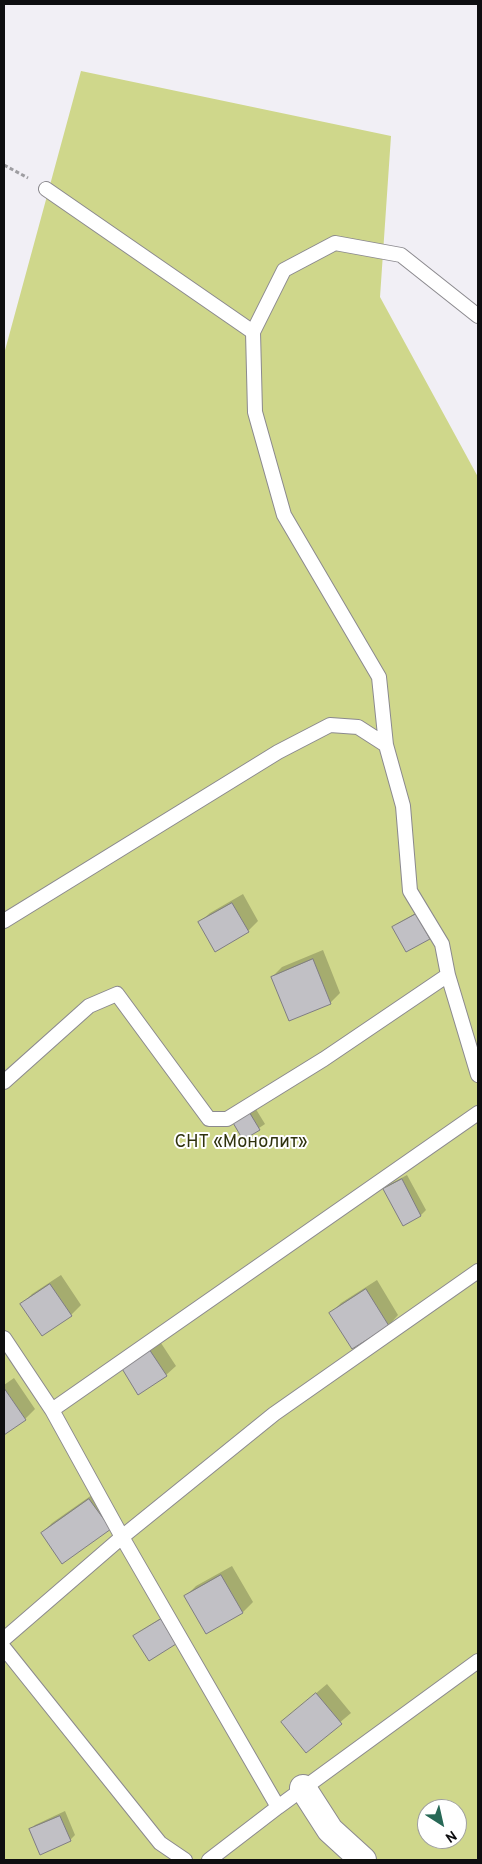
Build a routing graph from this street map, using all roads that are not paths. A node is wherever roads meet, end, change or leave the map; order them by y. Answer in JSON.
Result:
{"nodes":[{"id":1,"x":46,"y":189,"type":"road end"},
{"id":2,"x":478,"y":316,"type":"edge"},
{"id":3,"x":253,"y":332,"type":"junction"},
{"id":4,"x":386,"y":745,"type":"junction"},
{"id":5,"x":4,"y":921,"type":"edge"},
{"id":6,"x":448,"y":976,"type":"junction"},
{"id":7,"x":478,"y":1075,"type":"edge"},
{"id":8,"x":4,"y":1082,"type":"edge"},
{"id":9,"x":478,"y":1113,"type":"edge"},
{"id":10,"x":478,"y":1270,"type":"edge"},
{"id":11,"x":4,"y":1338,"type":"edge"},
{"id":12,"x":52,"y":1410,"type":"junction"},
{"id":13,"x":122,"y":1537,"type":"junction"},
{"id":14,"x":4,"y":1640,"type":"edge"},
{"id":15,"x":4,"y":1648,"type":"edge"},
{"id":16,"x":478,"y":1661,"type":"edge"},
{"id":17,"x":303,"y":1788,"type":"junction"},
{"id":18,"x":278,"y":1806,"type":"junction"},
{"id":19,"x":185,"y":1860,"type":"edge"},
{"id":20,"x":209,"y":1860,"type":"edge"},
{"id":21,"x":363,"y":1860,"type":"edge"}],
"edges":[{"from":1,"to":3,"type":"lane"},
{"from":2,"to":3,"type":"lane"},
{"from":3,"to":4,"type":"lane"},
{"from":4,"to":5,"type":"lane"},
{"from":4,"to":6,"type":"lane"},
{"from":6,"to":7,"type":"lane"},
{"from":6,"to":8,"type":"lane"},
{"from":9,"to":12,"type":"lane"},
{"from":10,"to":13,"type":"lane"},
{"from":11,"to":12,"type":"lane"},
{"from":12,"to":13,"type":"lane"},
{"from":13,"to":14,"type":"lane"},
{"from":13,"to":18,"type":"lane"},
{"from":15,"to":19,"type":"lane"},
{"from":16,"to":17,"type":"lane"},
{"from":17,"to":18,"type":"lane"},
{"from":17,"to":21,"type":"street"},
{"from":18,"to":20,"type":"lane"}]}
